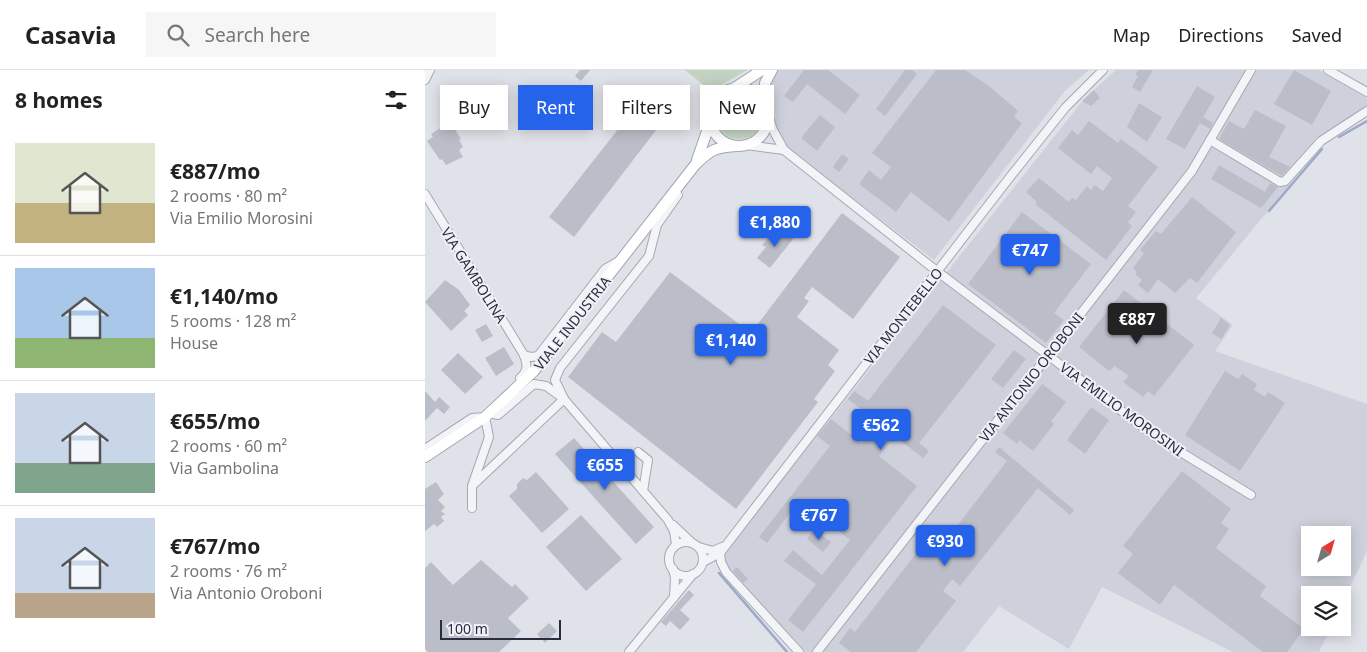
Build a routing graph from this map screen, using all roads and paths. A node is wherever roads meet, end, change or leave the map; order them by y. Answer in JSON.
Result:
{"nodes":[{"id":1,"x":430,"y":70,"type":"edge"},
{"id":2,"x":1103,"y":70,"type":"edge"},
{"id":3,"x":1251,"y":70,"type":"edge"},
{"id":4,"x":1328,"y":70,"type":"edge"},
{"id":5,"x":769,"y":71,"type":"edge"},
{"id":6,"x":425,"y":80,"type":"edge"},
{"id":7,"x":741,"y":85,"type":"edge"},
{"id":8,"x":765,"y":85,"type":"edge"},
{"id":9,"x":1367,"y":92,"type":"edge"},
{"id":10,"x":1367,"y":111,"type":"edge"},
{"id":11,"x":707,"y":130,"type":"edge"},
{"id":12,"x":714,"y":130,"type":"edge"},
{"id":13,"x":765,"y":130,"type":"edge"},
{"id":14,"x":773,"y":130,"type":"edge"},
{"id":15,"x":1210,"y":140,"type":"junction"},
{"id":16,"x":742,"y":146,"type":"junction"},
{"id":17,"x":784,"y":150,"type":"junction"},
{"id":18,"x":695,"y":164,"type":"junction"},
{"id":19,"x":425,"y":194,"type":"edge"},
{"id":20,"x":621,"y":259,"type":"junction"},
{"id":21,"x":937,"y":272,"type":"junction"},
{"id":22,"x":525,"y":355,"type":"junction"},
{"id":23,"x":1048,"y":355,"type":"junction"},
{"id":24,"x":509,"y":396,"type":"junction"},
{"id":25,"x":564,"y":399,"type":"junction"},
{"id":26,"x":487,"y":415,"type":"junction"},
{"id":27,"x":425,"y":449,"type":"edge"},
{"id":28,"x":638,"y":452,"type":"dead end"},
{"id":29,"x":425,"y":457,"type":"edge"},
{"id":30,"x":472,"y":486,"type":"junction"},
{"id":31,"x":643,"y":491,"type":"junction"},
{"id":32,"x":1251,"y":495,"type":"dead end"},
{"id":33,"x":472,"y":508,"type":"dead end"},
{"id":34,"x":667,"y":520,"type":"junction"},
{"id":35,"x":677,"y":545,"type":"junction"},
{"id":36,"x":695,"y":545,"type":"junction"},
{"id":37,"x":726,"y":546,"type":"junction"},
{"id":38,"x":720,"y":553,"type":"junction"},
{"id":39,"x":707,"y":561,"type":"junction"},
{"id":40,"x":673,"y":569,"type":"junction"},
{"id":41,"x":727,"y":572,"type":"junction"},
{"id":42,"x":693,"y":574,"type":"junction"},
{"id":43,"x":673,"y":596,"type":"junction"},
{"id":44,"x":629,"y":652,"type":"edge"},
{"id":45,"x":799,"y":652,"type":"edge"},
{"id":46,"x":817,"y":652,"type":"edge"}],
"edges":[{"from":1,"to":6,"type":"street"},
{"from":2,"to":21,"type":"street","name":"VIA MONTEBELLO"},
{"from":3,"to":15,"type":"street","name":"VIA ANTONIO OROBONI"},
{"from":4,"to":9,"type":"street"},
{"from":5,"to":7,"type":"main road","name":"VIALE INDUSTRIA"},
{"from":5,"to":8,"type":"main road","name":"VIALE INDUSTRIA"},
{"from":10,"to":15,"type":"street"},
{"from":11,"to":18,"type":"main road","name":"VIALE INDUSTRIA"},
{"from":12,"to":16,"type":"main road"},
{"from":13,"to":16,"type":"main road","name":"VIALE INDUSTRIA"},
{"from":14,"to":17,"type":"street","name":"VIA EMILIO MOROSINI"},
{"from":15,"to":23,"type":"street","name":"VIA ANTONIO OROBONI"},
{"from":16,"to":17,"type":"street"},
{"from":16,"to":18,"type":"main road","name":"VIALE INDUSTRIA"},
{"from":17,"to":21,"type":"street","name":"VIA EMILIO MOROSINI"},
{"from":18,"to":20,"type":"main road","name":"VIALE INDUSTRIA"},
{"from":18,"to":25,"type":"street"},
{"from":19,"to":22,"type":"street","name":"VIA GAMBOLINA"},
{"from":20,"to":22,"type":"street"},
{"from":20,"to":24,"type":"main road","name":"VIALE INDUSTRIA"},
{"from":21,"to":23,"type":"street","name":"VIA EMILIO MOROSINI"},
{"from":21,"to":37,"type":"street","name":"VIA MONTEBELLO"},
{"from":22,"to":24,"type":"street"},
{"from":23,"to":32,"type":"street","name":"VIA EMILIO MOROSINI"},
{"from":23,"to":46,"type":"street","name":"VIA ANTONIO OROBONI"},
{"from":24,"to":26,"type":"main road","name":"VIALE INDUSTRIA"},
{"from":25,"to":26,"type":"street"},
{"from":25,"to":30,"type":"street"},
{"from":25,"to":31,"type":"street"},
{"from":26,"to":27,"type":"street"},
{"from":26,"to":29,"type":"main road","name":"VIALE INDUSTRIA"},
{"from":26,"to":30,"type":"street"},
{"from":28,"to":31,"type":"street"},
{"from":30,"to":33,"type":"street"},
{"from":31,"to":34,"type":"street"},
{"from":34,"to":35,"type":"street"},
{"from":34,"to":36,"type":"street"},
{"from":35,"to":36,"type":"street"},
{"from":35,"to":40,"type":"street"},
{"from":36,"to":37,"type":"street"},
{"from":36,"to":39,"type":"street"},
{"from":37,"to":38,"type":"street","name":"VIA MONTEBELLO"},
{"from":38,"to":39,"type":"street","name":"VIA MONTEBELLO"},
{"from":38,"to":41,"type":"street"},
{"from":39,"to":41,"type":"street"},
{"from":39,"to":42,"type":"street"},
{"from":40,"to":42,"type":"street"},
{"from":40,"to":43,"type":"street"},
{"from":41,"to":45,"type":"street"},
{"from":42,"to":43,"type":"street"},
{"from":43,"to":44,"type":"street"}]}
